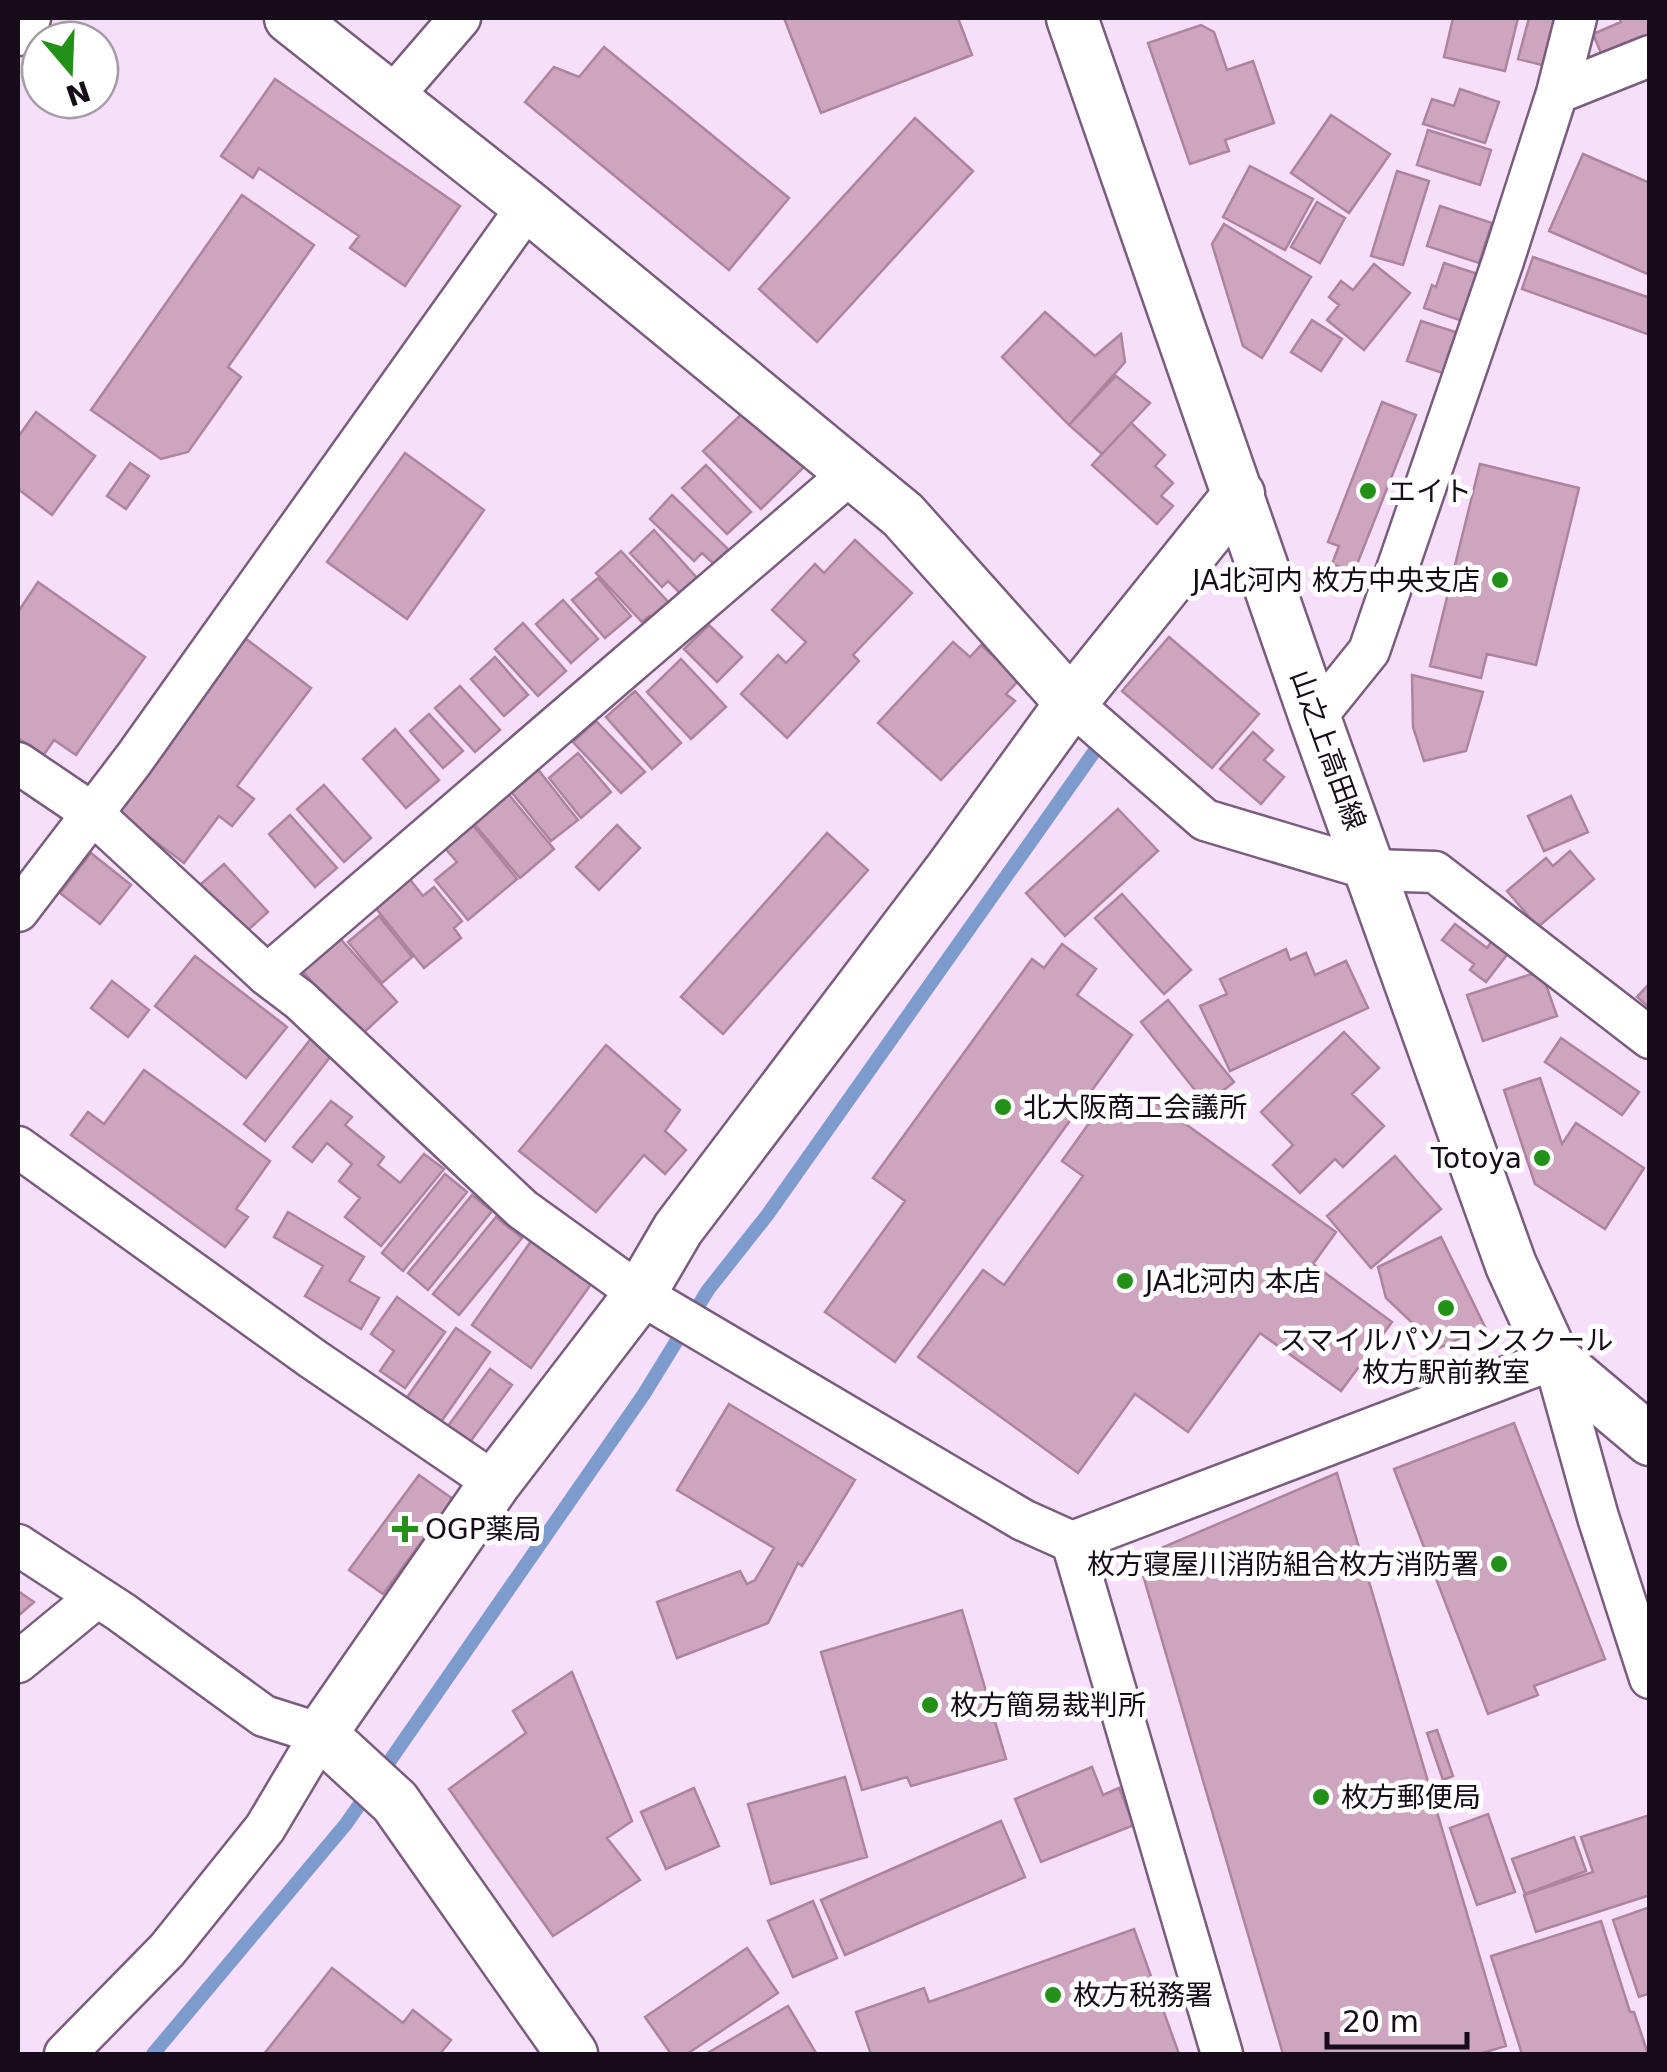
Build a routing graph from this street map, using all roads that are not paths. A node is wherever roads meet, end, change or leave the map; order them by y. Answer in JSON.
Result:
{"nodes":[{"id":1,"x":30,"y":18,"type":"edge"},
{"id":2,"x":290,"y":18,"type":"edge"},
{"id":3,"x":460,"y":18,"type":"edge"},
{"id":4,"x":1072,"y":18,"type":"edge"},
{"id":5,"x":1576,"y":18,"type":"edge"},
{"id":6,"x":18,"y":36,"type":"edge"},
{"id":7,"x":1650,"y":56,"type":"edge"},
{"id":8,"x":1557,"y":93,"type":"junction"},
{"id":9,"x":391,"y":98,"type":"junction"},
{"id":10,"x":528,"y":206,"type":"junction"},
{"id":11,"x":852,"y":472,"type":"junction"},
{"id":12,"x":1239,"y":494,"type":"junction"},
{"id":13,"x":1072,"y":702,"type":"junction"},
{"id":14,"x":1315,"y":718,"type":"junction"},
{"id":15,"x":18,"y":764,"type":"edge"},
{"id":16,"x":92,"y":814,"type":"junction"},
{"id":17,"x":1372,"y":870,"type":"junction"},
{"id":18,"x":18,"y":911,"type":"edge"},
{"id":19,"x":268,"y":975,"type":"junction"},
{"id":20,"x":1650,"y":1038,"type":"edge"},
{"id":21,"x":18,"y":1147,"type":"edge"},
{"id":22,"x":650,"y":1300,"type":"junction"},
{"id":23,"x":1554,"y":1359,"type":"junction"},
{"id":24,"x":1650,"y":1440,"type":"edge"},
{"id":25,"x":496,"y":1483,"type":"junction"},
{"id":26,"x":1072,"y":1542,"type":"junction"},
{"id":27,"x":18,"y":1545,"type":"edge"},
{"id":28,"x":97,"y":1597,"type":"junction"},
{"id":29,"x":18,"y":1662,"type":"edge"},
{"id":30,"x":1650,"y":1678,"type":"edge"},
{"id":31,"x":336,"y":1748,"type":"junction"},
{"id":32,"x":65,"y":2054,"type":"edge"},
{"id":33,"x":572,"y":2054,"type":"edge"},
{"id":34,"x":1222,"y":2054,"type":"edge"}],
"edges":[{"from":1,"to":6,"type":"street"},
{"from":2,"to":9,"type":"street"},
{"from":3,"to":9,"type":"street"},
{"from":4,"to":12,"type":"street","name":"山之上高田線"},
{"from":5,"to":8,"type":"street"},
{"from":7,"to":8,"type":"street"},
{"from":8,"to":14,"type":"street"},
{"from":9,"to":10,"type":"street"},
{"from":10,"to":11,"type":"street"},
{"from":10,"to":16,"type":"street"},
{"from":11,"to":13,"type":"street"},
{"from":11,"to":19,"type":"street"},
{"from":12,"to":13,"type":"street"},
{"from":12,"to":14,"type":"street","name":"山之上高田線"},
{"from":13,"to":17,"type":"street"},
{"from":13,"to":22,"type":"street"},
{"from":14,"to":17,"type":"street","name":"山之上高田線"},
{"from":15,"to":16,"type":"street"},
{"from":16,"to":18,"type":"street"},
{"from":16,"to":19,"type":"street"},
{"from":17,"to":20,"type":"street"},
{"from":17,"to":23,"type":"street","name":"山之上高田線"},
{"from":19,"to":22,"type":"street"},
{"from":21,"to":25,"type":"street"},
{"from":22,"to":25,"type":"street"},
{"from":22,"to":26,"type":"street"},
{"from":23,"to":24,"type":"street","name":"山之上高田線"},
{"from":23,"to":26,"type":"street"},
{"from":23,"to":30,"type":"street"},
{"from":25,"to":31,"type":"street"},
{"from":26,"to":34,"type":"street"},
{"from":27,"to":28,"type":"street"},
{"from":28,"to":29,"type":"street"},
{"from":28,"to":31,"type":"street"},
{"from":31,"to":32,"type":"street"},
{"from":31,"to":33,"type":"street"}]}
